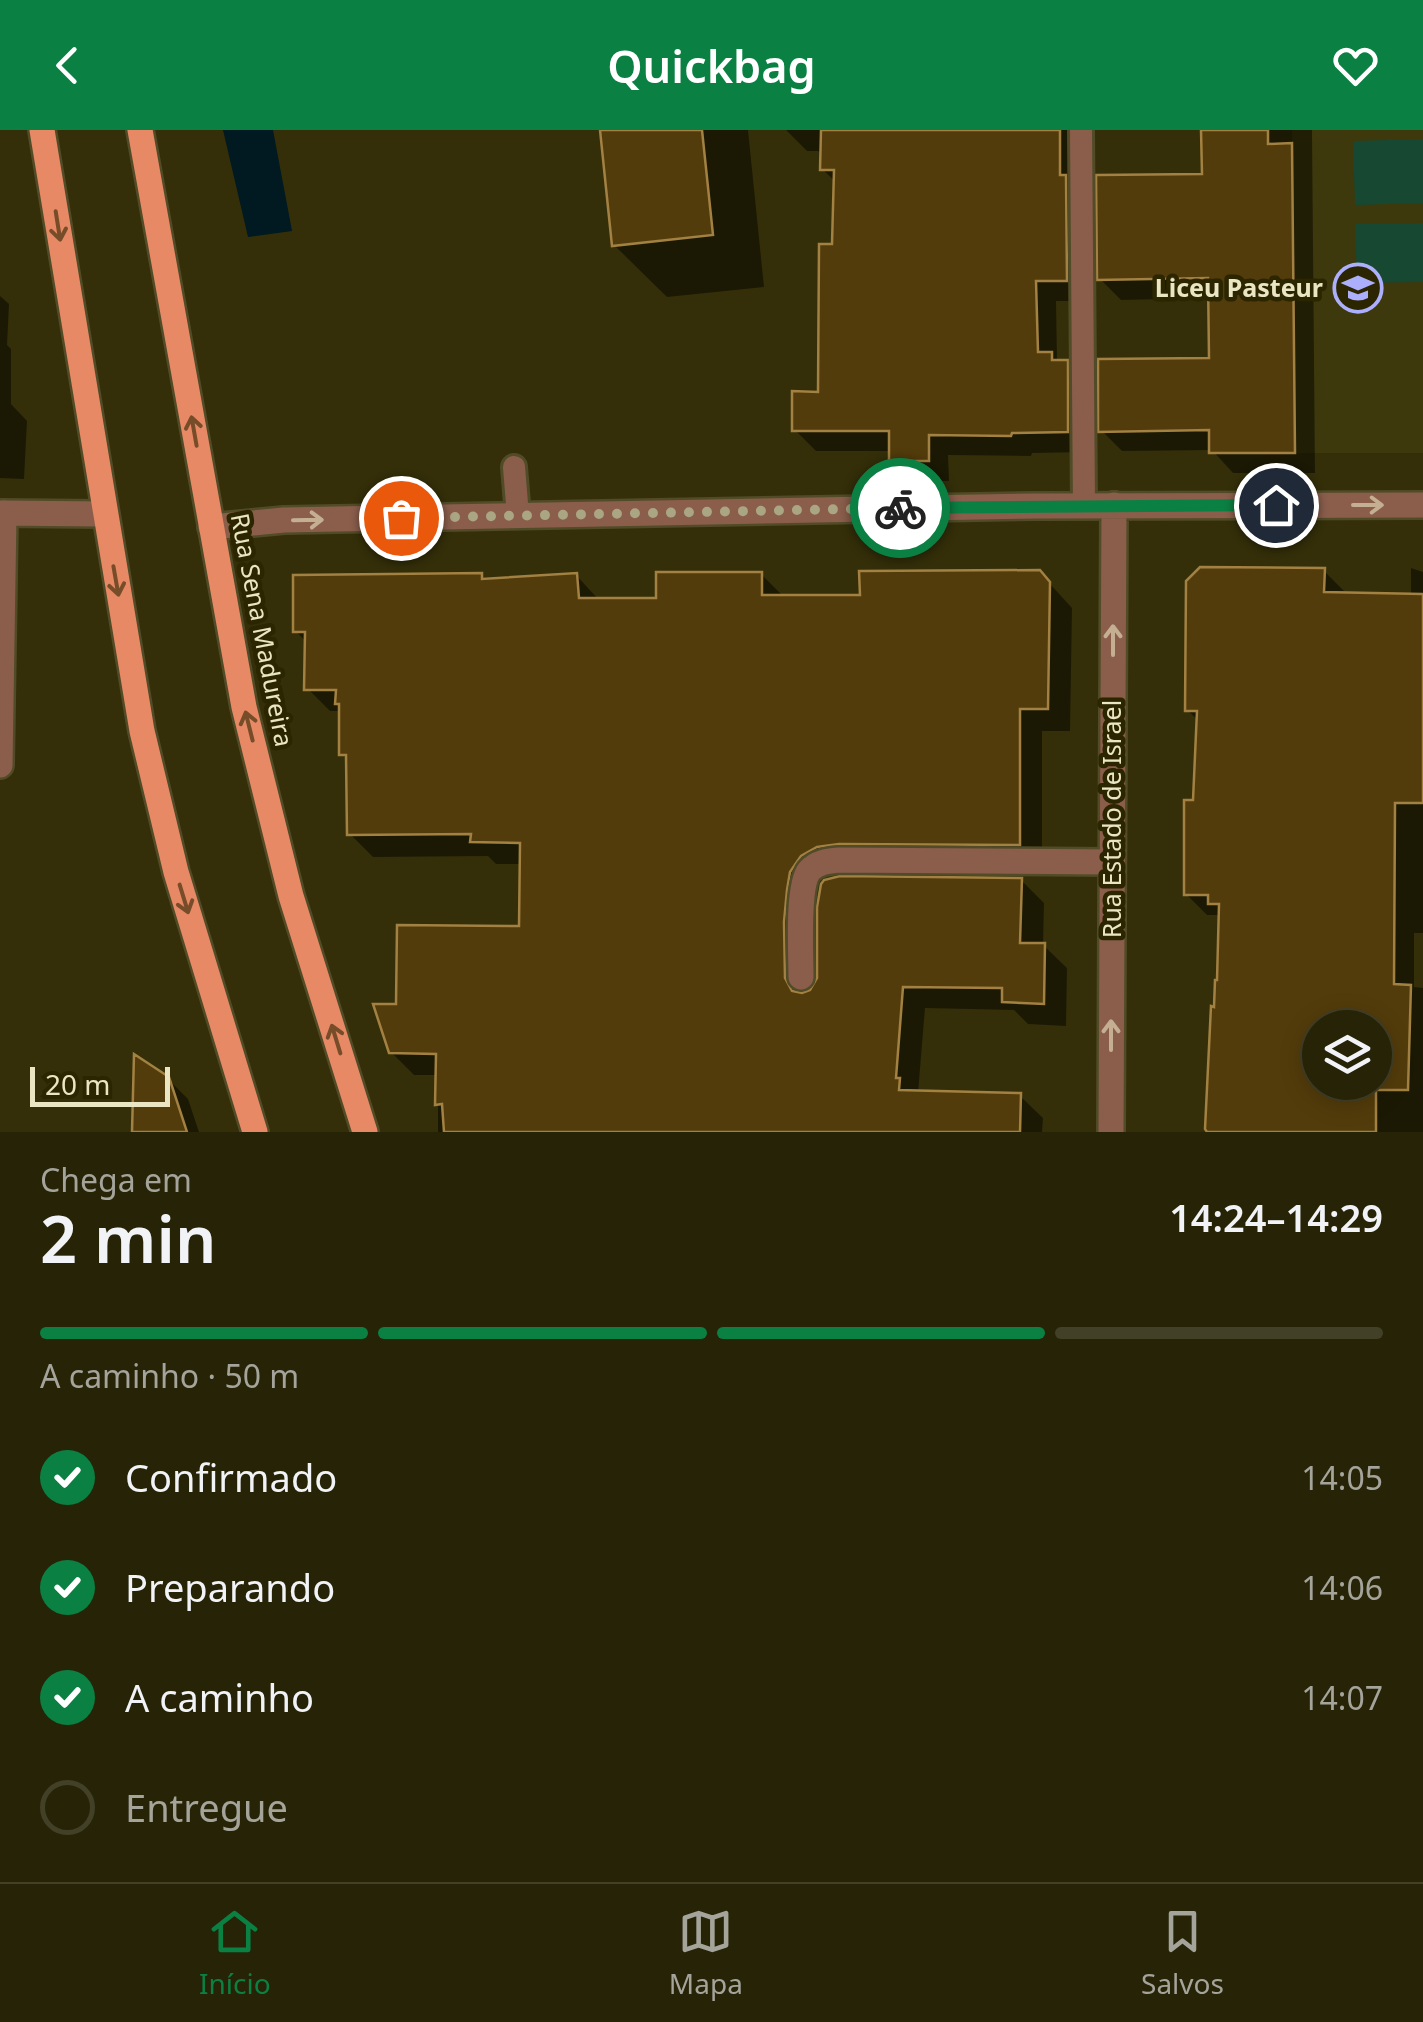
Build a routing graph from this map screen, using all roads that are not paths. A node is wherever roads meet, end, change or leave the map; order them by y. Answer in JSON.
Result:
{"nodes":[{"id":1,"x":42,"y":130,"type":"edge"},
{"id":2,"x":140,"y":130,"type":"edge"},
{"id":3,"x":1081,"y":130,"type":"edge"},
{"id":4,"x":514,"y":467,"type":"dead end"},
{"id":5,"x":1423,"y":505,"type":"edge"},
{"id":6,"x":1084,"y":506,"type":"junction"},
{"id":7,"x":1114,"y":506,"type":"junction"},
{"id":8,"x":2,"y":513,"type":"edge"},
{"id":9,"x":104,"y":514,"type":"junction"},
{"id":10,"x":518,"y":516,"type":"junction"},
{"id":11,"x":211,"y":527,"type":"junction"},
{"id":12,"x":0,"y":765,"type":"edge"},
{"id":13,"x":1112,"y":862,"type":"junction"},
{"id":14,"x":801,"y":977,"type":"dead end"},
{"id":15,"x":255,"y":1132,"type":"edge"},
{"id":16,"x":365,"y":1132,"type":"edge"},
{"id":17,"x":1111,"y":1132,"type":"edge"}],
"edges":[{"from":1,"to":9,"type":"main road","one_way":true},
{"from":11,"to":2,"type":"main road","name":"Rua Sena Madureira","one_way":true},
{"from":3,"to":6,"type":"lane"},
{"from":4,"to":10,"type":"lane"},
{"from":7,"to":5,"type":"street","one_way":true},
{"from":6,"to":7,"type":"street"},
{"from":6,"to":10,"type":"street"},
{"from":13,"to":7,"type":"street","name":"Rua Estado de Israel","one_way":true},
{"from":8,"to":9,"type":"street"},
{"from":8,"to":12,"type":"street"},
{"from":9,"to":15,"type":"main road","one_way":true},
{"from":11,"to":10,"type":"street","one_way":true},
{"from":16,"to":11,"type":"main road","name":"Rua Sena Madureira","one_way":true},
{"from":13,"to":14,"type":"street"},
{"from":17,"to":13,"type":"street","name":"Rua Estado de Israel","one_way":true}]}
